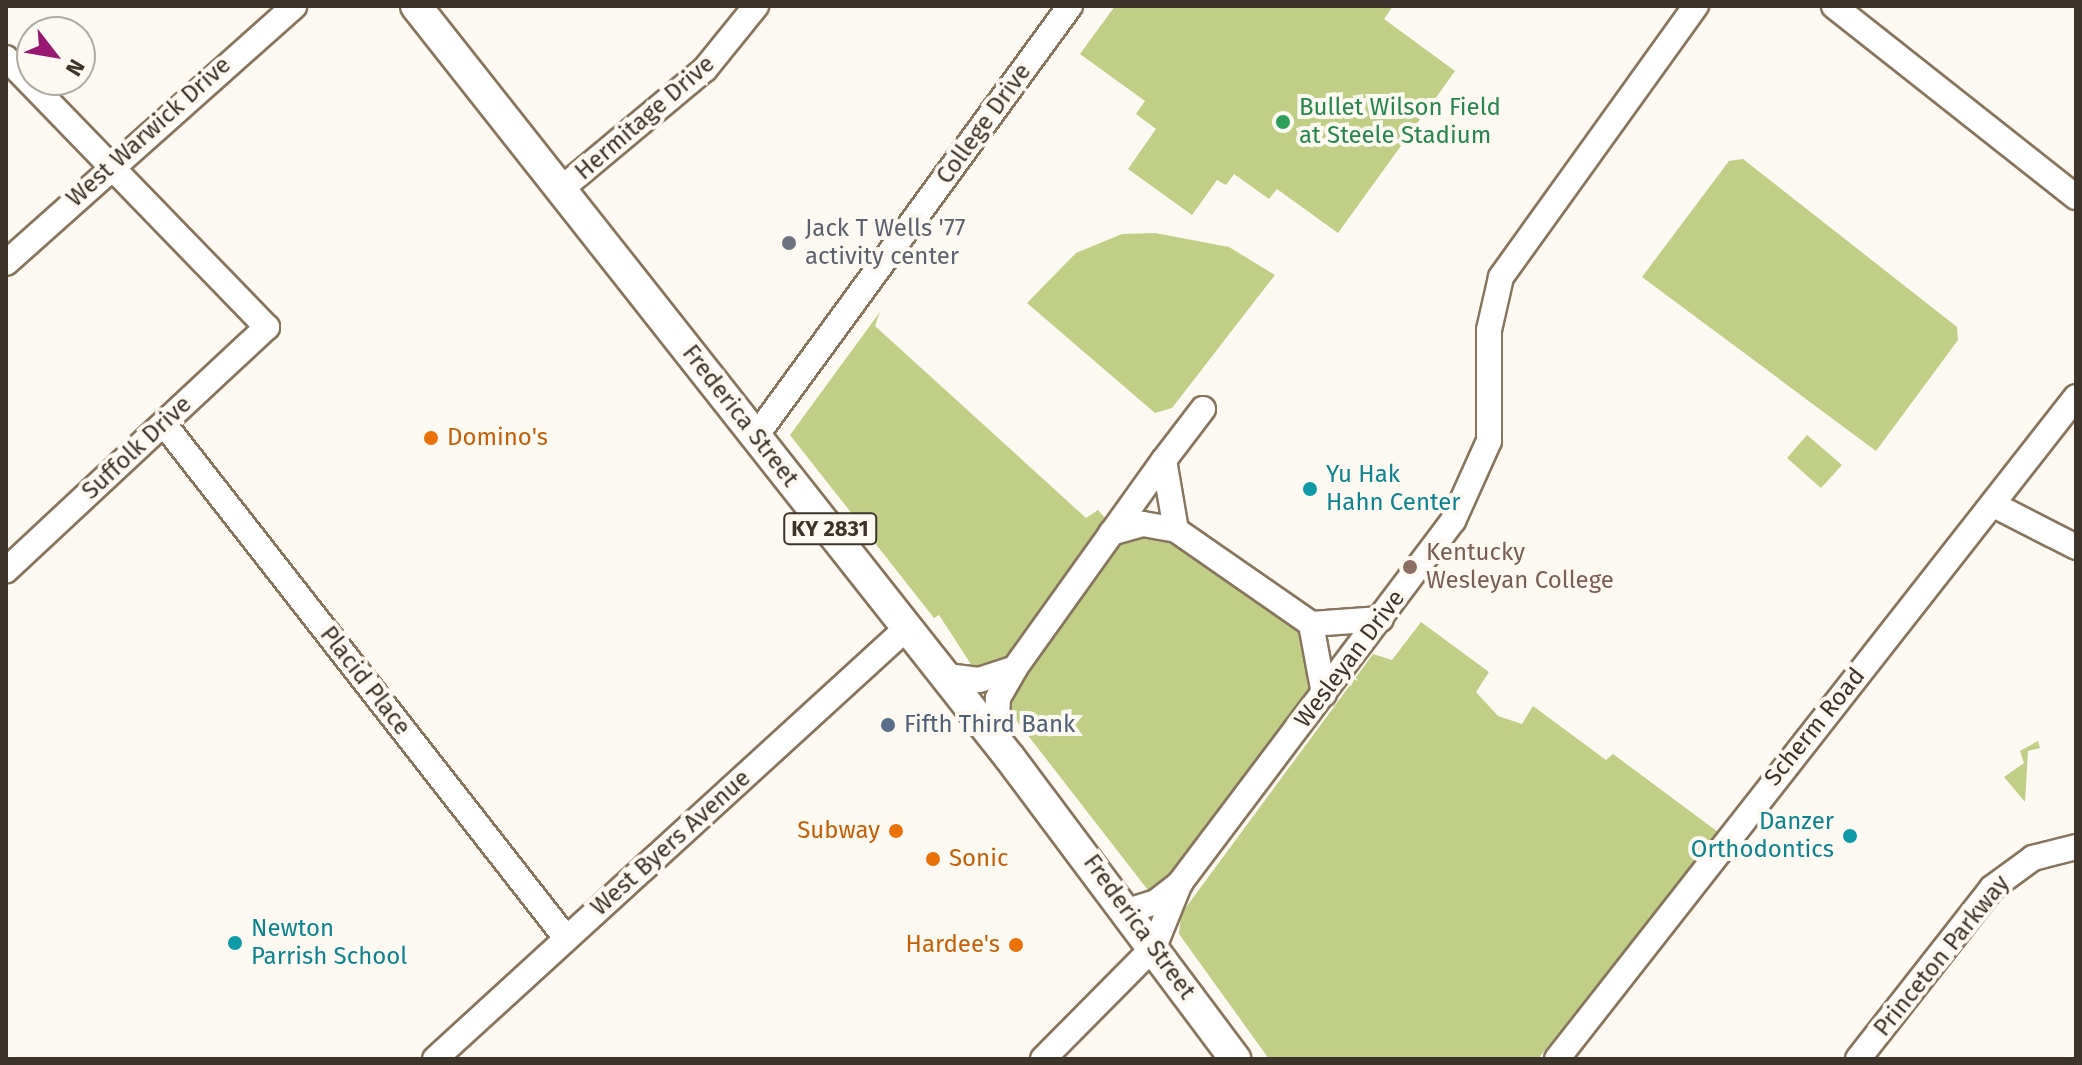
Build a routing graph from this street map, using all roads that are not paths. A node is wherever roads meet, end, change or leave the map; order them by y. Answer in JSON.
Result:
{"nodes":[{"id":1,"x":294,"y":6,"type":"edge"},
{"id":2,"x":416,"y":6,"type":"edge"},
{"id":3,"x":756,"y":6,"type":"edge"},
{"id":4,"x":1070,"y":6,"type":"edge"},
{"id":5,"x":1696,"y":6,"type":"edge"},
{"id":6,"x":1834,"y":6,"type":"edge"},
{"id":7,"x":6,"y":58,"type":"edge"},
{"id":8,"x":112,"y":165,"type":"junction"},
{"id":9,"x":561,"y":189,"type":"junction"},
{"id":10,"x":2076,"y":197,"type":"edge"},
{"id":11,"x":6,"y":263,"type":"edge"},
{"id":12,"x":2076,"y":397,"type":"edge"},
{"id":13,"x":1203,"y":409,"type":"dead end"},
{"id":14,"x":164,"y":424,"type":"junction"},
{"id":15,"x":756,"y":436,"type":"junction"},
{"id":16,"x":1164,"y":460,"type":"junction"},
{"id":17,"x":1994,"y":505,"type":"junction"},
{"id":18,"x":1176,"y":530,"type":"junction"},
{"id":19,"x":1111,"y":533,"type":"junction"},
{"id":20,"x":2076,"y":547,"type":"edge"},
{"id":21,"x":6,"y":570,"type":"edge"},
{"id":22,"x":1381,"y":619,"type":"junction"},
{"id":23,"x":1311,"y":624,"type":"junction"},
{"id":24,"x":908,"y":627,"type":"junction"},
{"id":25,"x":1015,"y":668,"type":"junction"},
{"id":26,"x":947,"y":676,"type":"junction"},
{"id":27,"x":1324,"y":694,"type":"junction"},
{"id":28,"x":996,"y":740,"type":"junction"},
{"id":29,"x":2076,"y":847,"type":"edge"},
{"id":30,"x":1180,"y":883,"type":"junction"},
{"id":31,"x":1128,"y":911,"type":"junction"},
{"id":32,"x":566,"y":938,"type":"junction"},
{"id":33,"x":1154,"y":947,"type":"junction"},
{"id":34,"x":435,"y":1059,"type":"edge"},
{"id":35,"x":1043,"y":1059,"type":"edge"},
{"id":36,"x":1235,"y":1059,"type":"edge"},
{"id":37,"x":1557,"y":1059,"type":"edge"},
{"id":38,"x":1858,"y":1059,"type":"edge"}],
"edges":[{"from":1,"to":8,"type":"street","name":"West Warwick Drive"},
{"from":2,"to":9,"type":"main road","name":"Frederica Street","number":"KY 2831"},
{"from":3,"to":9,"type":"street","name":"Hermitage Drive"},
{"from":4,"to":15,"type":"street","name":"College Drive"},
{"from":5,"to":22,"type":"street","name":"Wesleyan Drive"},
{"from":6,"to":10,"type":"street"},
{"from":7,"to":8,"type":"street"},
{"from":8,"to":11,"type":"street","name":"West Warwick Drive"},
{"from":8,"to":14,"type":"street","name":"Suffolk Drive"},
{"from":9,"to":15,"type":"main road","name":"Frederica Street","number":"KY 2831"},
{"from":12,"to":17,"type":"street","name":"Scherm Road"},
{"from":13,"to":16,"type":"street"},
{"from":14,"to":21,"type":"street","name":"Suffolk Drive"},
{"from":14,"to":32,"type":"street","name":"Placid Place"},
{"from":15,"to":24,"type":"main road","name":"Frederica Street","number":"KY 2831"},
{"from":16,"to":18,"type":"street"},
{"from":16,"to":19,"type":"street"},
{"from":17,"to":20,"type":"street"},
{"from":17,"to":37,"type":"street","name":"Scherm Road"},
{"from":18,"to":19,"type":"street"},
{"from":18,"to":23,"type":"street"},
{"from":19,"to":25,"type":"street"},
{"from":22,"to":23,"type":"street"},
{"from":22,"to":27,"type":"street","name":"Wesleyan Drive"},
{"from":23,"to":27,"type":"street"},
{"from":24,"to":26,"type":"main road","name":"Frederica Street","number":"KY 2831"},
{"from":24,"to":32,"type":"street","name":"West Byers Avenue"},
{"from":25,"to":26,"type":"street"},
{"from":25,"to":28,"type":"street"},
{"from":26,"to":28,"type":"main road","name":"Frederica Street","number":"KY 2831"},
{"from":27,"to":30,"type":"street","name":"Wesleyan Drive"},
{"from":28,"to":31,"type":"main road","name":"Frederica Street","number":"KY 2831"},
{"from":29,"to":38,"type":"street","name":"Princeton Parkway"},
{"from":30,"to":31,"type":"street","name":"Wesleyan Drive"},
{"from":30,"to":33,"type":"street","name":"Wesleyan Drive"},
{"from":31,"to":33,"type":"main road","name":"Frederica Street","number":"KY 2831"},
{"from":32,"to":34,"type":"street","name":"West Byers Avenue"},
{"from":33,"to":35,"type":"street"},
{"from":33,"to":36,"type":"main road","name":"Frederica Street","number":"KY 2831"}]}
